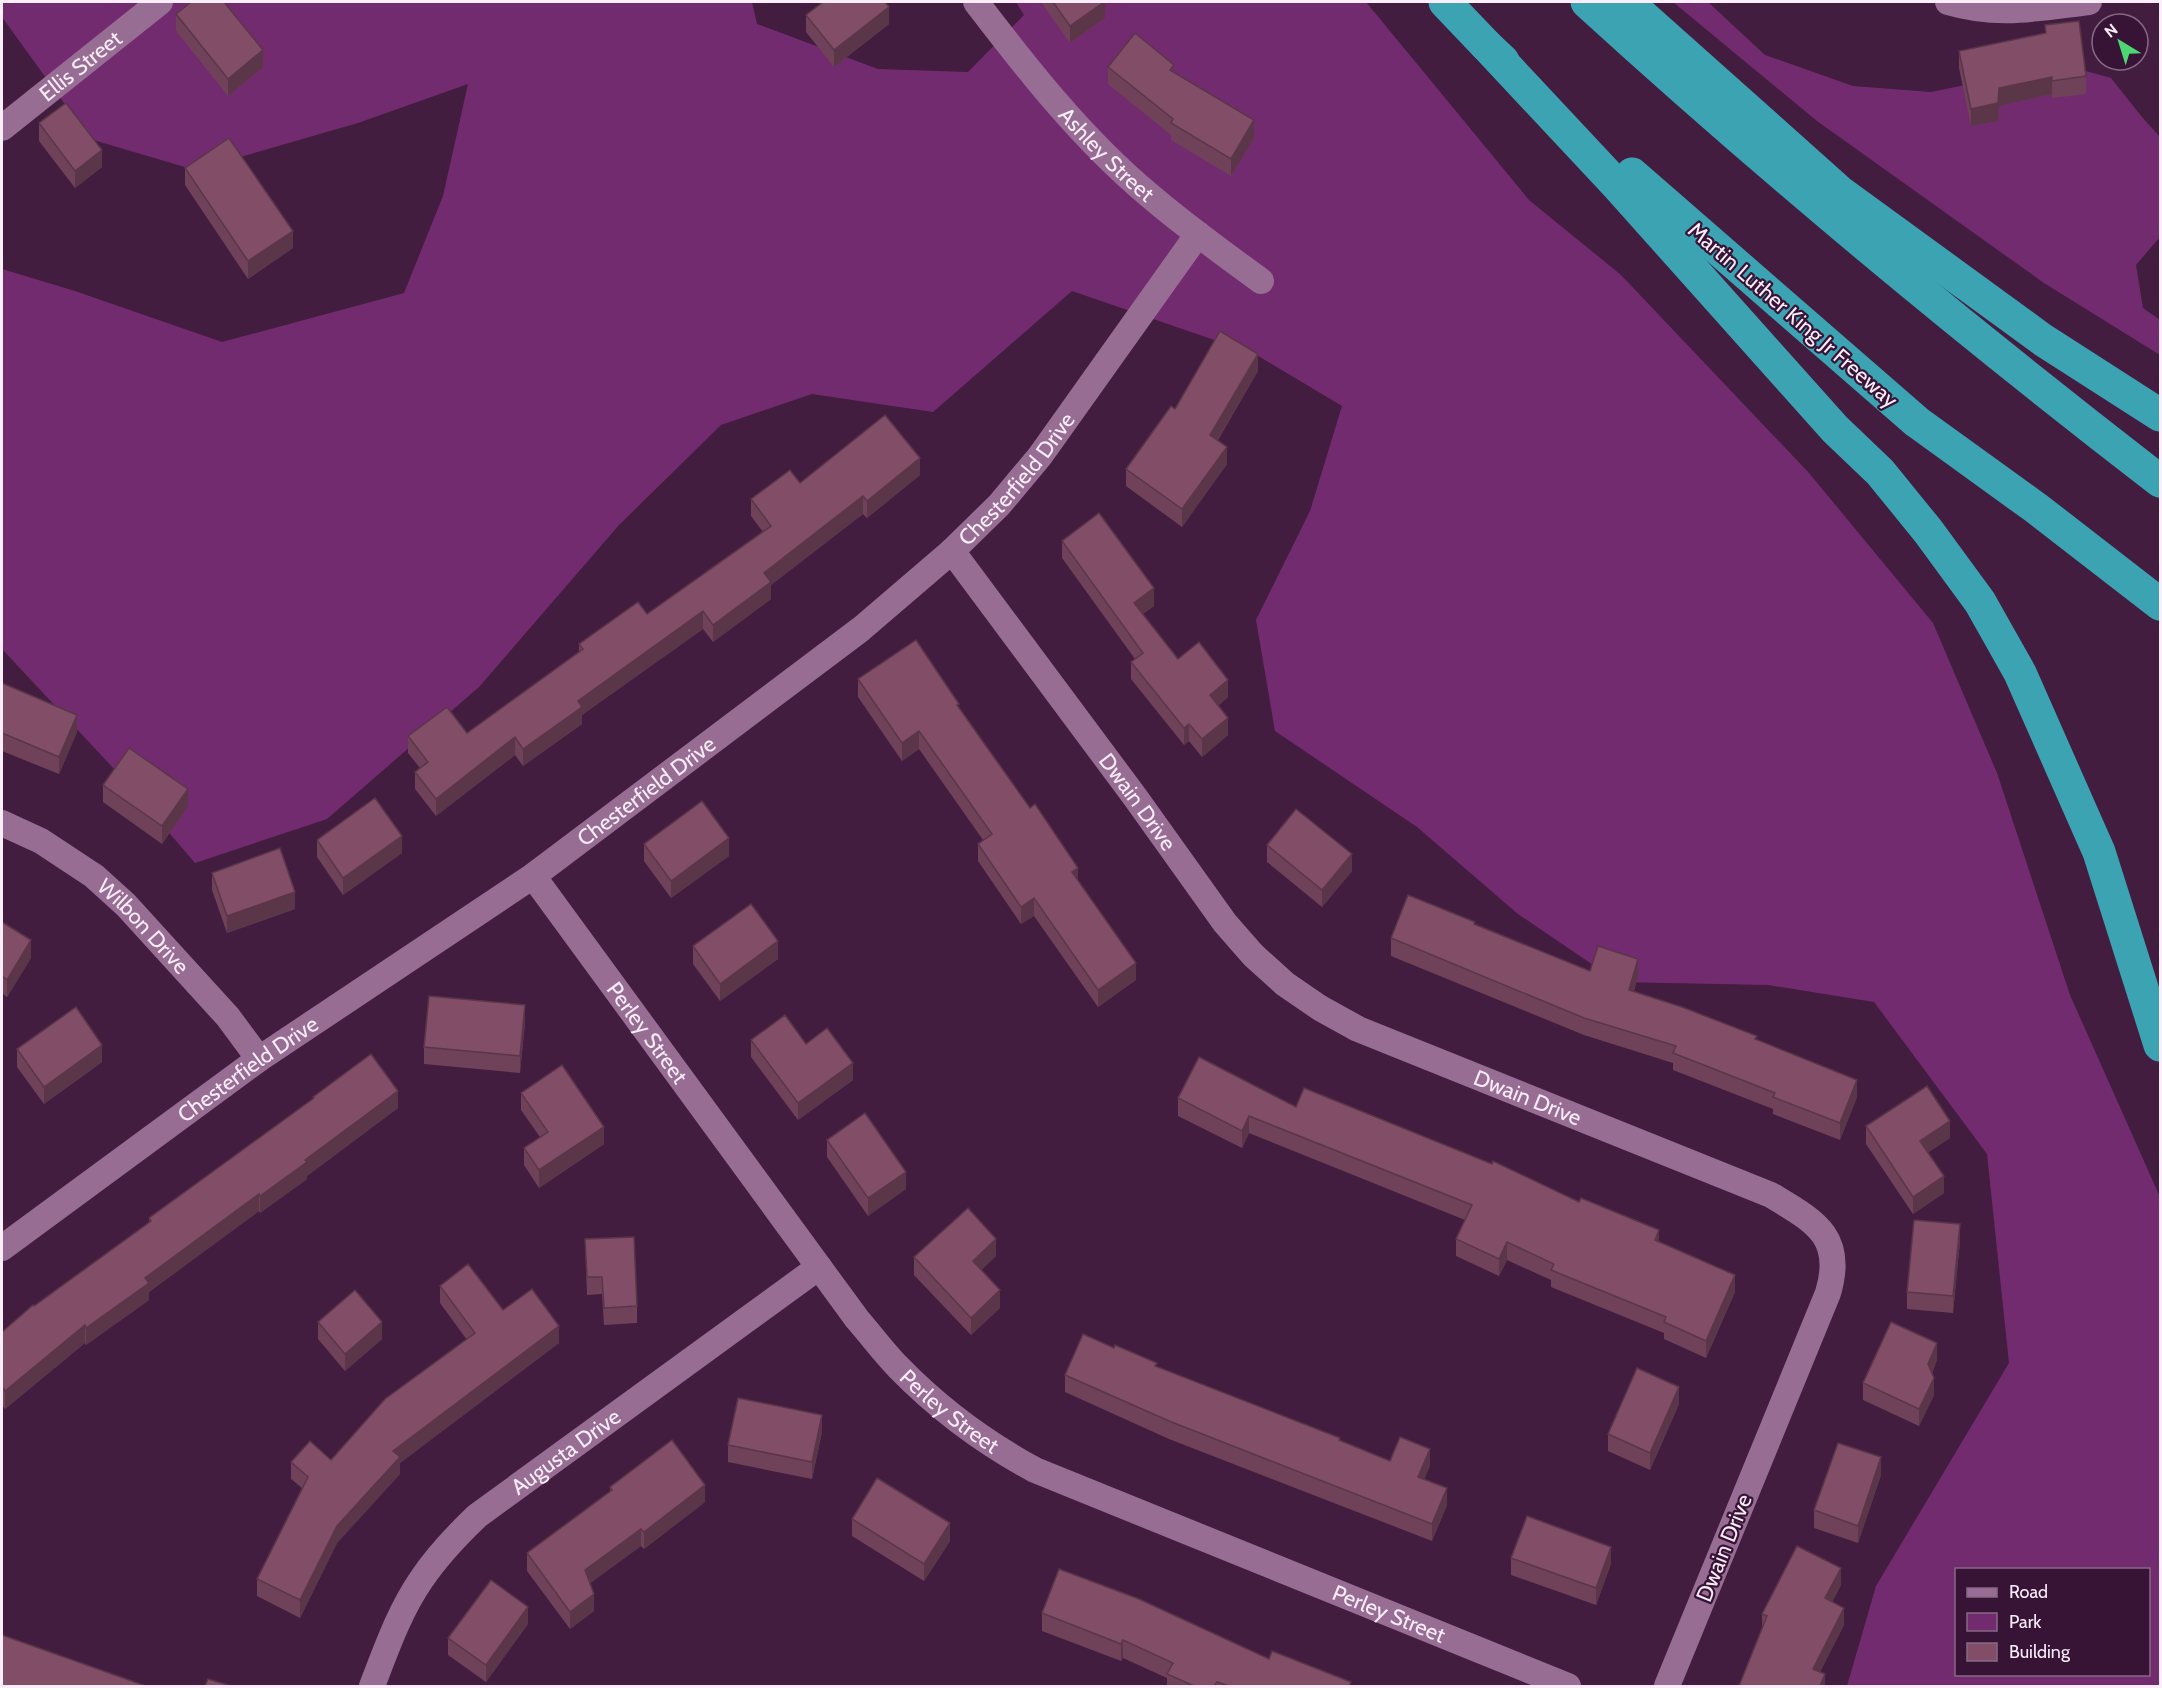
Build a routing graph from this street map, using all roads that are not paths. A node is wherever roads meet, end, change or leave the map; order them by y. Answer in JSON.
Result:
{"nodes":[{"id":1,"x":160,"y":2,"type":"edge"},
{"id":2,"x":976,"y":2,"type":"edge"},
{"id":3,"x":1445,"y":2,"type":"edge"},
{"id":4,"x":1587,"y":2,"type":"edge"},
{"id":5,"x":1627,"y":2,"type":"edge"},
{"id":6,"x":1948,"y":2,"type":"edge"},
{"id":7,"x":2089,"y":2,"type":"edge"},
{"id":8,"x":1486,"y":45,"type":"junction"},
{"id":9,"x":2,"y":128,"type":"edge"},
{"id":10,"x":1198,"y":234,"type":"junction"},
{"id":11,"x":1261,"y":281,"type":"dead end"},
{"id":12,"x":2160,"y":415,"type":"edge"},
{"id":13,"x":2160,"y":481,"type":"edge"},
{"id":14,"x":952,"y":551,"type":"junction"},
{"id":15,"x":2160,"y":604,"type":"edge"},
{"id":16,"x":2,"y":823,"type":"edge"},
{"id":17,"x":533,"y":876,"type":"junction"},
{"id":18,"x":2160,"y":1045,"type":"edge"},
{"id":19,"x":259,"y":1059,"type":"junction"},
{"id":20,"x":2,"y":1248,"type":"edge"},
{"id":21,"x":819,"y":1267,"type":"junction"},
{"id":22,"x":372,"y":1686,"type":"edge"},
{"id":23,"x":1568,"y":1686,"type":"edge"},
{"id":24,"x":1667,"y":1686,"type":"edge"}],
"edges":[{"from":1,"to":9,"type":"street","name":"Ellis Street"},
{"from":2,"to":10,"type":"street","name":"Ashley Street"},
{"from":3,"to":8,"type":"highway","name":"Martin Luther King Jr Freeway"},
{"from":4,"to":13,"type":"highway"},
{"from":5,"to":12,"type":"highway"},
{"from":6,"to":7,"type":"street"},
{"from":8,"to":15,"type":"highway","name":"Martin Luther King Jr Freeway"},
{"from":8,"to":18,"type":"highway"},
{"from":10,"to":11,"type":"street","name":"Ashley Street"},
{"from":10,"to":14,"type":"street","name":"Chesterfield Drive"},
{"from":14,"to":17,"type":"street","name":"Chesterfield Drive"},
{"from":14,"to":24,"type":"street","name":"Dwain Drive"},
{"from":16,"to":19,"type":"street","name":"Wilbon Drive"},
{"from":17,"to":19,"type":"street","name":"Chesterfield Drive"},
{"from":17,"to":21,"type":"street","name":"Perley Street"},
{"from":19,"to":20,"type":"street","name":"Chesterfield Drive"},
{"from":21,"to":22,"type":"street","name":"Augusta Drive"},
{"from":21,"to":23,"type":"street","name":"Perley Street"}]}
